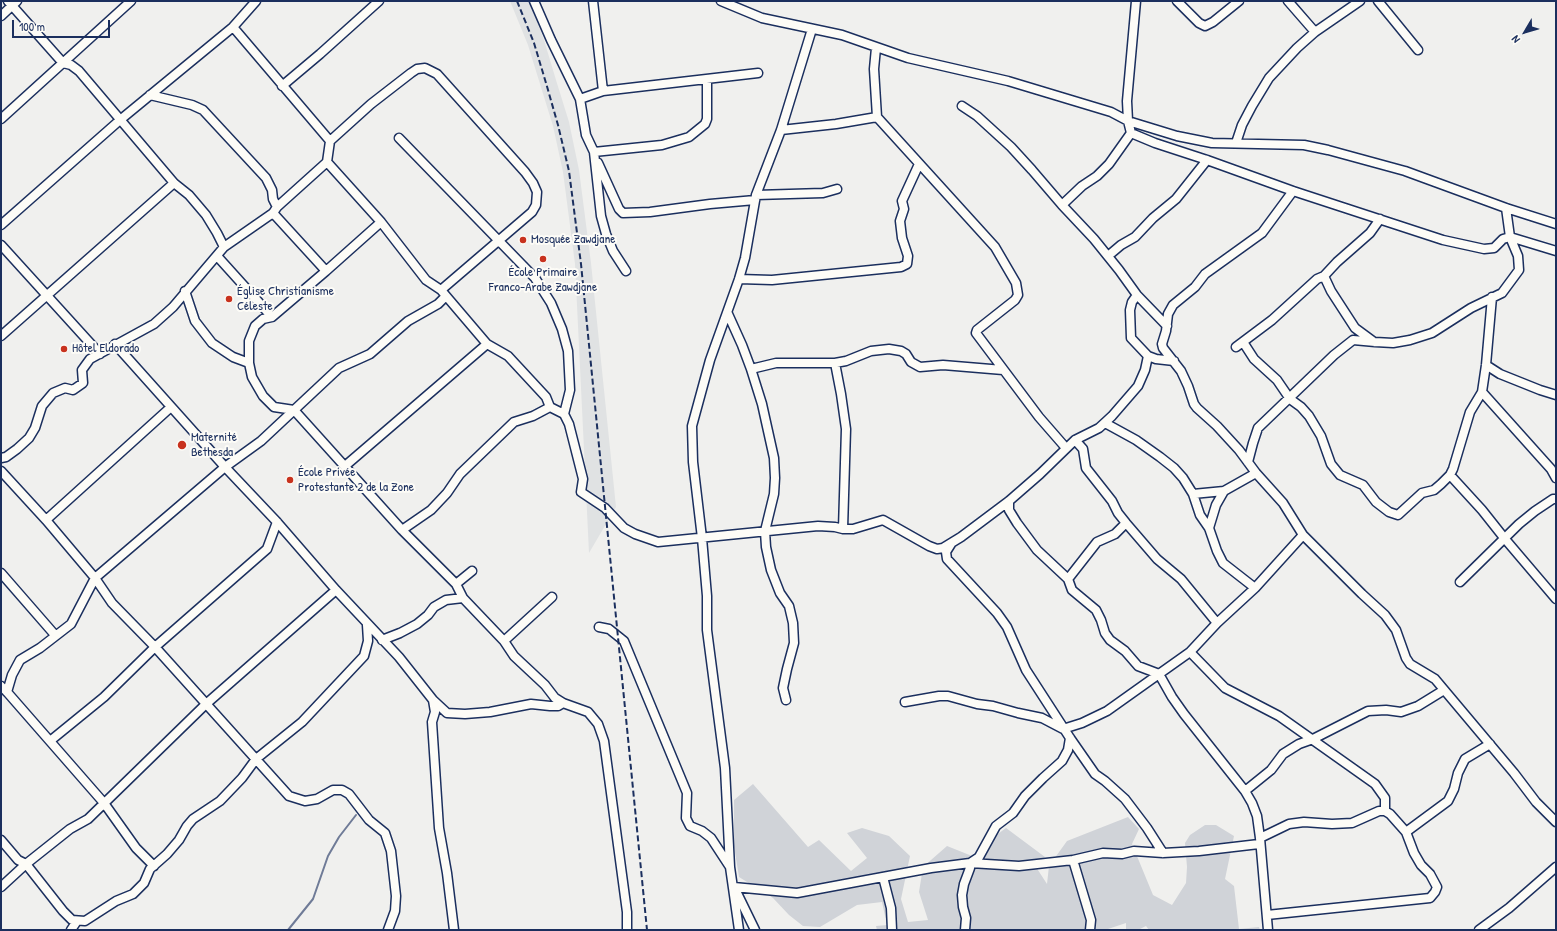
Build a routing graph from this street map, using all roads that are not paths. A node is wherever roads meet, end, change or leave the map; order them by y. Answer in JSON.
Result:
{"nodes":[{"id":1,"x":131,"y":1,"type":"edge"},
{"id":2,"x":256,"y":1,"type":"edge"},
{"id":3,"x":379,"y":1,"type":"edge"},
{"id":4,"x":534,"y":1,"type":"edge"},
{"id":5,"x":593,"y":1,"type":"edge"},
{"id":6,"x":721,"y":1,"type":"edge"},
{"id":7,"x":1136,"y":1,"type":"edge"},
{"id":8,"x":1177,"y":1,"type":"edge"},
{"id":9,"x":1239,"y":1,"type":"edge"},
{"id":10,"x":1288,"y":1,"type":"edge"},
{"id":11,"x":1360,"y":1,"type":"edge"},
{"id":12,"x":1378,"y":1,"type":"edge"},
{"id":13,"x":12,"y":2,"type":"edge"},
{"id":14,"x":1,"y":16,"type":"edge"},
{"id":15,"x":233,"y":28,"type":"junction"},
{"id":16,"x":812,"y":29,"type":"junction"},
{"id":17,"x":1315,"y":32,"type":"junction"},
{"id":18,"x":876,"y":48,"type":"junction"},
{"id":19,"x":1418,"y":50,"type":"dead end"},
{"id":20,"x":64,"y":63,"type":"junction"},
{"id":21,"x":758,"y":73,"type":"dead end"},
{"id":22,"x":707,"y":79,"type":"junction"},
{"id":23,"x":282,"y":86,"type":"junction"},
{"id":24,"x":603,"y":91,"type":"junction"},
{"id":25,"x":150,"y":95,"type":"junction"},
{"id":26,"x":580,"y":99,"type":"junction"},
{"id":27,"x":962,"y":106,"type":"dead end"},
{"id":28,"x":877,"y":117,"type":"junction"},
{"id":29,"x":1,"y":119,"type":"edge"},
{"id":30,"x":120,"y":120,"type":"junction"},
{"id":31,"x":1128,"y":121,"type":"junction"},
{"id":32,"x":781,"y":130,"type":"junction"},
{"id":33,"x":1131,"y":133,"type":"junction"},
{"id":34,"x":399,"y":138,"type":"dead end"},
{"id":35,"x":330,"y":141,"type":"junction"},
{"id":36,"x":1236,"y":143,"type":"junction"},
{"id":37,"x":594,"y":156,"type":"junction"},
{"id":38,"x":1207,"y":160,"type":"junction"},
{"id":39,"x":327,"y":162,"type":"junction"},
{"id":40,"x":919,"y":164,"type":"junction"},
{"id":41,"x":174,"y":183,"type":"junction"},
{"id":42,"x":837,"y":189,"type":"dead end"},
{"id":43,"x":1293,"y":190,"type":"junction"},
{"id":44,"x":756,"y":198,"type":"junction"},
{"id":45,"x":1062,"y":205,"type":"junction"},
{"id":46,"x":1506,"y":208,"type":"junction"},
{"id":47,"x":275,"y":210,"type":"junction"},
{"id":48,"x":1380,"y":218,"type":"junction"},
{"id":49,"x":381,"y":222,"type":"junction"},
{"id":50,"x":1556,"y":224,"type":"edge"},
{"id":51,"x":1,"y":225,"type":"edge"},
{"id":52,"x":1510,"y":237,"type":"junction"},
{"id":53,"x":498,"y":240,"type":"junction"},
{"id":54,"x":1,"y":245,"type":"edge"},
{"id":55,"x":224,"y":247,"type":"junction"},
{"id":56,"x":1556,"y":251,"type":"edge"},
{"id":57,"x":217,"y":256,"type":"junction"},
{"id":58,"x":1108,"y":256,"type":"junction"},
{"id":59,"x":326,"y":271,"type":"junction"},
{"id":60,"x":626,"y":271,"type":"dead end"},
{"id":61,"x":1324,"y":276,"type":"junction"},
{"id":62,"x":739,"y":279,"type":"junction"},
{"id":63,"x":185,"y":292,"type":"junction"},
{"id":64,"x":444,"y":293,"type":"junction"},
{"id":65,"x":1137,"y":295,"type":"junction"},
{"id":66,"x":46,"y":296,"type":"junction"},
{"id":67,"x":1492,"y":296,"type":"junction"},
{"id":68,"x":728,"y":314,"type":"junction"},
{"id":69,"x":272,"y":317,"type":"junction"},
{"id":70,"x":1166,"y":326,"type":"junction"},
{"id":71,"x":1,"y":336,"type":"edge"},
{"id":72,"x":1243,"y":342,"type":"junction"},
{"id":73,"x":1375,"y":342,"type":"junction"},
{"id":74,"x":115,"y":344,"type":"junction"},
{"id":75,"x":487,"y":344,"type":"junction"},
{"id":76,"x":1236,"y":347,"type":"dead end"},
{"id":77,"x":100,"y":354,"type":"junction"},
{"id":78,"x":1148,"y":356,"type":"junction"},
{"id":79,"x":1174,"y":361,"type":"junction"},
{"id":80,"x":249,"y":363,"type":"junction"},
{"id":81,"x":835,"y":363,"type":"junction"},
{"id":82,"x":1486,"y":365,"type":"junction"},
{"id":83,"x":751,"y":369,"type":"junction"},
{"id":84,"x":1003,"y":370,"type":"junction"},
{"id":85,"x":1482,"y":392,"type":"junction"},
{"id":86,"x":1556,"y":395,"type":"edge"},
{"id":87,"x":1290,"y":399,"type":"junction"},
{"id":88,"x":171,"y":407,"type":"junction"},
{"id":89,"x":550,"y":407,"type":"junction"},
{"id":90,"x":294,"y":410,"type":"junction"},
{"id":91,"x":564,"y":414,"type":"junction"},
{"id":92,"x":1105,"y":423,"type":"junction"},
{"id":93,"x":1075,"y":440,"type":"junction"},
{"id":94,"x":1066,"y":448,"type":"junction"},
{"id":95,"x":1,"y":458,"type":"edge"},
{"id":96,"x":1248,"y":462,"type":"junction"},
{"id":97,"x":346,"y":466,"type":"junction"},
{"id":98,"x":225,"y":467,"type":"junction"},
{"id":99,"x":1,"y":471,"type":"edge"},
{"id":100,"x":1256,"y":473,"type":"junction"},
{"id":101,"x":1450,"y":475,"type":"junction"},
{"id":102,"x":1556,"y":478,"type":"edge"},
{"id":103,"x":1224,"y":491,"type":"junction"},
{"id":104,"x":1193,"y":494,"type":"junction"},
{"id":105,"x":1556,"y":499,"type":"edge"},
{"id":106,"x":1009,"y":501,"type":"junction"},
{"id":107,"x":46,"y":520,"type":"junction"},
{"id":108,"x":277,"y":522,"type":"junction"},
{"id":109,"x":1126,"y":523,"type":"junction"},
{"id":110,"x":1209,"y":528,"type":"junction"},
{"id":111,"x":843,"y":529,"type":"junction"},
{"id":112,"x":402,"y":530,"type":"junction"},
{"id":113,"x":765,"y":532,"type":"junction"},
{"id":114,"x":1303,"y":535,"type":"junction"},
{"id":115,"x":702,"y":538,"type":"junction"},
{"id":116,"x":1505,"y":539,"type":"junction"},
{"id":117,"x":952,"y":544,"type":"junction"},
{"id":118,"x":937,"y":549,"type":"junction"},
{"id":119,"x":947,"y":559,"type":"junction"},
{"id":120,"x":472,"y":571,"type":"dead end"},
{"id":121,"x":1,"y":573,"type":"edge"},
{"id":122,"x":95,"y":578,"type":"junction"},
{"id":123,"x":1068,"y":579,"type":"junction"},
{"id":124,"x":1460,"y":582,"type":"dead end"},
{"id":125,"x":456,"y":584,"type":"junction"},
{"id":126,"x":1255,"y":588,"type":"junction"},
{"id":127,"x":336,"y":590,"type":"junction"},
{"id":128,"x":1555,"y":596,"type":"edge"},
{"id":129,"x":552,"y":597,"type":"dead end"},
{"id":130,"x":463,"y":598,"type":"junction"},
{"id":131,"x":1217,"y":623,"type":"junction"},
{"id":132,"x":367,"y":625,"type":"junction"},
{"id":133,"x":599,"y":627,"type":"dead end"},
{"id":134,"x":55,"y":635,"type":"junction"},
{"id":135,"x":382,"y":640,"type":"junction"},
{"id":136,"x":504,"y":641,"type":"junction"},
{"id":137,"x":155,"y":647,"type":"junction"},
{"id":138,"x":1190,"y":652,"type":"junction"},
{"id":139,"x":1159,"y":674,"type":"junction"},
{"id":140,"x":4,"y":689,"type":"edge"},
{"id":141,"x":1444,"y":690,"type":"junction"},
{"id":142,"x":433,"y":700,"type":"junction"},
{"id":143,"x":786,"y":700,"type":"dead end"},
{"id":144,"x":905,"y":702,"type":"dead end"},
{"id":145,"x":563,"y":703,"type":"junction"},
{"id":146,"x":206,"y":704,"type":"junction"},
{"id":147,"x":1063,"y":729,"type":"junction"},
{"id":148,"x":1070,"y":738,"type":"junction"},
{"id":149,"x":1313,"y":739,"type":"junction"},
{"id":150,"x":50,"y":741,"type":"junction"},
{"id":151,"x":1490,"y":744,"type":"junction"},
{"id":152,"x":256,"y":759,"type":"junction"},
{"id":153,"x":1245,"y":791,"type":"junction"},
{"id":154,"x":104,"y":803,"type":"junction"},
{"id":155,"x":1385,"y":811,"type":"junction"},
{"id":156,"x":1556,"y":822,"type":"edge"},
{"id":157,"x":1406,"y":832,"type":"junction"},
{"id":158,"x":1,"y":840,"type":"edge"},
{"id":159,"x":1259,"y":841,"type":"junction"},
{"id":160,"x":1163,"y":853,"type":"junction"},
{"id":161,"x":1073,"y":860,"type":"junction"},
{"id":162,"x":970,"y":863,"type":"junction"},
{"id":163,"x":26,"y":864,"type":"junction"},
{"id":164,"x":154,"y":866,"type":"junction"},
{"id":165,"x":730,"y":867,"type":"junction"},
{"id":166,"x":1556,"y":867,"type":"edge"},
{"id":167,"x":883,"y":877,"type":"junction"},
{"id":168,"x":1,"y":887,"type":"edge"},
{"id":169,"x":734,"y":887,"type":"junction"},
{"id":170,"x":1267,"y":915,"type":"junction"},
{"id":171,"x":77,"y":921,"type":"junction"},
{"id":172,"x":71,"y":930,"type":"edge"},
{"id":173,"x":388,"y":930,"type":"edge"},
{"id":174,"x":454,"y":930,"type":"edge"},
{"id":175,"x":627,"y":930,"type":"edge"},
{"id":176,"x":740,"y":930,"type":"edge"},
{"id":177,"x":755,"y":930,"type":"edge"},
{"id":178,"x":892,"y":930,"type":"edge"},
{"id":179,"x":965,"y":930,"type":"edge"},
{"id":180,"x":1090,"y":930,"type":"edge"},
{"id":181,"x":1268,"y":930,"type":"edge"},
{"id":182,"x":1479,"y":930,"type":"edge"}],
"edges":[{"from":1,"to":20,"type":"street"},
{"from":2,"to":15,"type":"street"},
{"from":3,"to":23,"type":"street"},
{"from":4,"to":26,"type":"street"},
{"from":5,"to":24,"type":"street"},
{"from":6,"to":16,"type":"street"},
{"from":7,"to":31,"type":"street"},
{"from":8,"to":9,"type":"street"},
{"from":10,"to":17,"type":"street"},
{"from":11,"to":17,"type":"street"},
{"from":12,"to":19,"type":"street"},
{"from":13,"to":14,"type":"street"},
{"from":13,"to":20,"type":"street"},
{"from":15,"to":23,"type":"street"},
{"from":15,"to":25,"type":"street"},
{"from":16,"to":18,"type":"street"},
{"from":16,"to":32,"type":"street"},
{"from":17,"to":36,"type":"street"},
{"from":18,"to":28,"type":"street"},
{"from":18,"to":31,"type":"street"},
{"from":20,"to":29,"type":"street"},
{"from":20,"to":30,"type":"street"},
{"from":21,"to":22,"type":"street"},
{"from":22,"to":24,"type":"street"},
{"from":22,"to":37,"type":"street"},
{"from":23,"to":35,"type":"street"},
{"from":24,"to":26,"type":"street"},
{"from":25,"to":30,"type":"street"},
{"from":25,"to":47,"type":"street"},
{"from":26,"to":37,"type":"street"},
{"from":27,"to":45,"type":"street"},
{"from":28,"to":32,"type":"street"},
{"from":28,"to":40,"type":"street"},
{"from":30,"to":41,"type":"street"},
{"from":30,"to":51,"type":"street"},
{"from":31,"to":33,"type":"street"},
{"from":31,"to":36,"type":"street"},
{"from":32,"to":44,"type":"street"},
{"from":33,"to":38,"type":"street"},
{"from":33,"to":45,"type":"street"},
{"from":34,"to":53,"type":"street"},
{"from":35,"to":39,"type":"street"},
{"from":35,"to":53,"type":"street"},
{"from":36,"to":46,"type":"street"},
{"from":37,"to":44,"type":"street"},
{"from":37,"to":60,"type":"street"},
{"from":38,"to":43,"type":"street"},
{"from":38,"to":58,"type":"street"},
{"from":39,"to":47,"type":"street"},
{"from":39,"to":49,"type":"street"},
{"from":40,"to":62,"type":"street"},
{"from":40,"to":84,"type":"street"},
{"from":41,"to":55,"type":"street"},
{"from":41,"to":66,"type":"street"},
{"from":42,"to":44,"type":"street"},
{"from":43,"to":48,"type":"street"},
{"from":43,"to":70,"type":"street"},
{"from":44,"to":62,"type":"street"},
{"from":45,"to":58,"type":"street"},
{"from":46,"to":50,"type":"street"},
{"from":46,"to":52,"type":"street"},
{"from":47,"to":55,"type":"street"},
{"from":47,"to":59,"type":"street"},
{"from":48,"to":52,"type":"street"},
{"from":48,"to":61,"type":"street"},
{"from":49,"to":59,"type":"street"},
{"from":49,"to":64,"type":"street"},
{"from":52,"to":56,"type":"street"},
{"from":52,"to":67,"type":"street"},
{"from":53,"to":64,"type":"street"},
{"from":53,"to":91,"type":"street"},
{"from":54,"to":66,"type":"street"},
{"from":55,"to":57,"type":"street"},
{"from":57,"to":63,"type":"street"},
{"from":57,"to":69,"type":"street"},
{"from":58,"to":65,"type":"street"},
{"from":59,"to":69,"type":"street"},
{"from":61,"to":72,"type":"street"},
{"from":61,"to":73,"type":"street"},
{"from":62,"to":68,"type":"street"},
{"from":63,"to":74,"type":"street"},
{"from":63,"to":80,"type":"street"},
{"from":64,"to":75,"type":"street"},
{"from":64,"to":90,"type":"street"},
{"from":65,"to":70,"type":"street"},
{"from":65,"to":78,"type":"street"},
{"from":66,"to":71,"type":"street"},
{"from":66,"to":77,"type":"street"},
{"from":67,"to":73,"type":"street"},
{"from":67,"to":82,"type":"street"},
{"from":68,"to":83,"type":"street"},
{"from":68,"to":115,"type":"street"},
{"from":69,"to":80,"type":"street"},
{"from":70,"to":79,"type":"street"},
{"from":72,"to":76,"type":"street"},
{"from":72,"to":87,"type":"street"},
{"from":73,"to":87,"type":"street"},
{"from":74,"to":77,"type":"street"},
{"from":74,"to":88,"type":"street"},
{"from":75,"to":89,"type":"street"},
{"from":75,"to":97,"type":"street"},
{"from":77,"to":95,"type":"street"},
{"from":78,"to":79,"type":"street"},
{"from":78,"to":92,"type":"street"},
{"from":79,"to":96,"type":"street"},
{"from":80,"to":90,"type":"street"},
{"from":81,"to":83,"type":"street"},
{"from":81,"to":84,"type":"street"},
{"from":81,"to":111,"type":"street"},
{"from":82,"to":85,"type":"street"},
{"from":82,"to":86,"type":"street"},
{"from":83,"to":113,"type":"street"},
{"from":84,"to":94,"type":"street"},
{"from":85,"to":101,"type":"street"},
{"from":85,"to":102,"type":"street"},
{"from":87,"to":96,"type":"street"},
{"from":87,"to":101,"type":"street"},
{"from":88,"to":98,"type":"street"},
{"from":88,"to":107,"type":"street"},
{"from":89,"to":91,"type":"street"},
{"from":89,"to":112,"type":"street"},
{"from":90,"to":97,"type":"street"},
{"from":90,"to":98,"type":"street"},
{"from":91,"to":115,"type":"street"},
{"from":92,"to":93,"type":"street"},
{"from":92,"to":104,"type":"street"},
{"from":93,"to":94,"type":"street"},
{"from":93,"to":109,"type":"street"},
{"from":94,"to":106,"type":"street"},
{"from":96,"to":100,"type":"street"},
{"from":97,"to":112,"type":"street"},
{"from":98,"to":108,"type":"street"},
{"from":98,"to":122,"type":"street"},
{"from":99,"to":107,"type":"street"},
{"from":100,"to":103,"type":"street"},
{"from":100,"to":114,"type":"street"},
{"from":101,"to":116,"type":"street"},
{"from":103,"to":104,"type":"street"},
{"from":103,"to":110,"type":"street"},
{"from":104,"to":110,"type":"street"},
{"from":105,"to":116,"type":"street"},
{"from":106,"to":117,"type":"street"},
{"from":106,"to":123,"type":"street"},
{"from":107,"to":122,"type":"street"},
{"from":108,"to":127,"type":"street"},
{"from":108,"to":137,"type":"street"},
{"from":109,"to":123,"type":"street"},
{"from":109,"to":131,"type":"street"},
{"from":110,"to":126,"type":"street"},
{"from":111,"to":113,"type":"street"},
{"from":111,"to":118,"type":"street"},
{"from":112,"to":125,"type":"street"},
{"from":113,"to":115,"type":"street"},
{"from":113,"to":143,"type":"street"},
{"from":114,"to":126,"type":"street"},
{"from":114,"to":141,"type":"street"},
{"from":115,"to":165,"type":"street"},
{"from":116,"to":124,"type":"street"},
{"from":116,"to":128,"type":"street"},
{"from":117,"to":118,"type":"street"},
{"from":117,"to":119,"type":"street"},
{"from":118,"to":119,"type":"street"},
{"from":119,"to":147,"type":"street"},
{"from":120,"to":125,"type":"street"},
{"from":121,"to":134,"type":"street"},
{"from":122,"to":134,"type":"street"},
{"from":122,"to":137,"type":"street"},
{"from":123,"to":139,"type":"street"},
{"from":125,"to":130,"type":"street"},
{"from":126,"to":131,"type":"street"},
{"from":127,"to":132,"type":"street"},
{"from":127,"to":146,"type":"street"},
{"from":129,"to":136,"type":"street"},
{"from":130,"to":135,"type":"street"},
{"from":130,"to":136,"type":"street"},
{"from":131,"to":138,"type":"street"},
{"from":132,"to":135,"type":"street"},
{"from":132,"to":152,"type":"street"},
{"from":133,"to":165,"type":"street"},
{"from":134,"to":140,"type":"street"},
{"from":135,"to":142,"type":"street"},
{"from":136,"to":145,"type":"street"},
{"from":137,"to":146,"type":"street"},
{"from":137,"to":150,"type":"street"},
{"from":138,"to":139,"type":"street"},
{"from":138,"to":149,"type":"street"},
{"from":139,"to":147,"type":"street"},
{"from":139,"to":153,"type":"street"},
{"from":140,"to":150,"type":"street"},
{"from":141,"to":149,"type":"street"},
{"from":141,"to":151,"type":"street"},
{"from":142,"to":145,"type":"street"},
{"from":142,"to":174,"type":"street"},
{"from":144,"to":147,"type":"street"},
{"from":145,"to":175,"type":"street"},
{"from":146,"to":152,"type":"street"},
{"from":146,"to":154,"type":"street"},
{"from":147,"to":148,"type":"street"},
{"from":148,"to":160,"type":"street"},
{"from":148,"to":162,"type":"street"},
{"from":149,"to":153,"type":"street"},
{"from":149,"to":155,"type":"street"},
{"from":150,"to":154,"type":"street"},
{"from":151,"to":156,"type":"street"},
{"from":151,"to":157,"type":"street"},
{"from":152,"to":164,"type":"street"},
{"from":152,"to":173,"type":"street"},
{"from":153,"to":159,"type":"street"},
{"from":154,"to":163,"type":"street"},
{"from":154,"to":164,"type":"street"},
{"from":155,"to":157,"type":"street"},
{"from":155,"to":159,"type":"street"},
{"from":157,"to":170,"type":"street"},
{"from":158,"to":163,"type":"street"},
{"from":159,"to":160,"type":"street"},
{"from":159,"to":170,"type":"street"},
{"from":160,"to":161,"type":"street"},
{"from":161,"to":162,"type":"street"},
{"from":161,"to":180,"type":"street"},
{"from":162,"to":167,"type":"street"},
{"from":162,"to":179,"type":"street"},
{"from":163,"to":168,"type":"street"},
{"from":163,"to":171,"type":"street"},
{"from":164,"to":171,"type":"street"},
{"from":165,"to":169,"type":"street"},
{"from":166,"to":182,"type":"street"},
{"from":167,"to":169,"type":"street"},
{"from":167,"to":178,"type":"street"},
{"from":169,"to":176,"type":"street"},
{"from":169,"to":177,"type":"street"},
{"from":170,"to":181,"type":"street"},
{"from":171,"to":172,"type":"street"}]}
